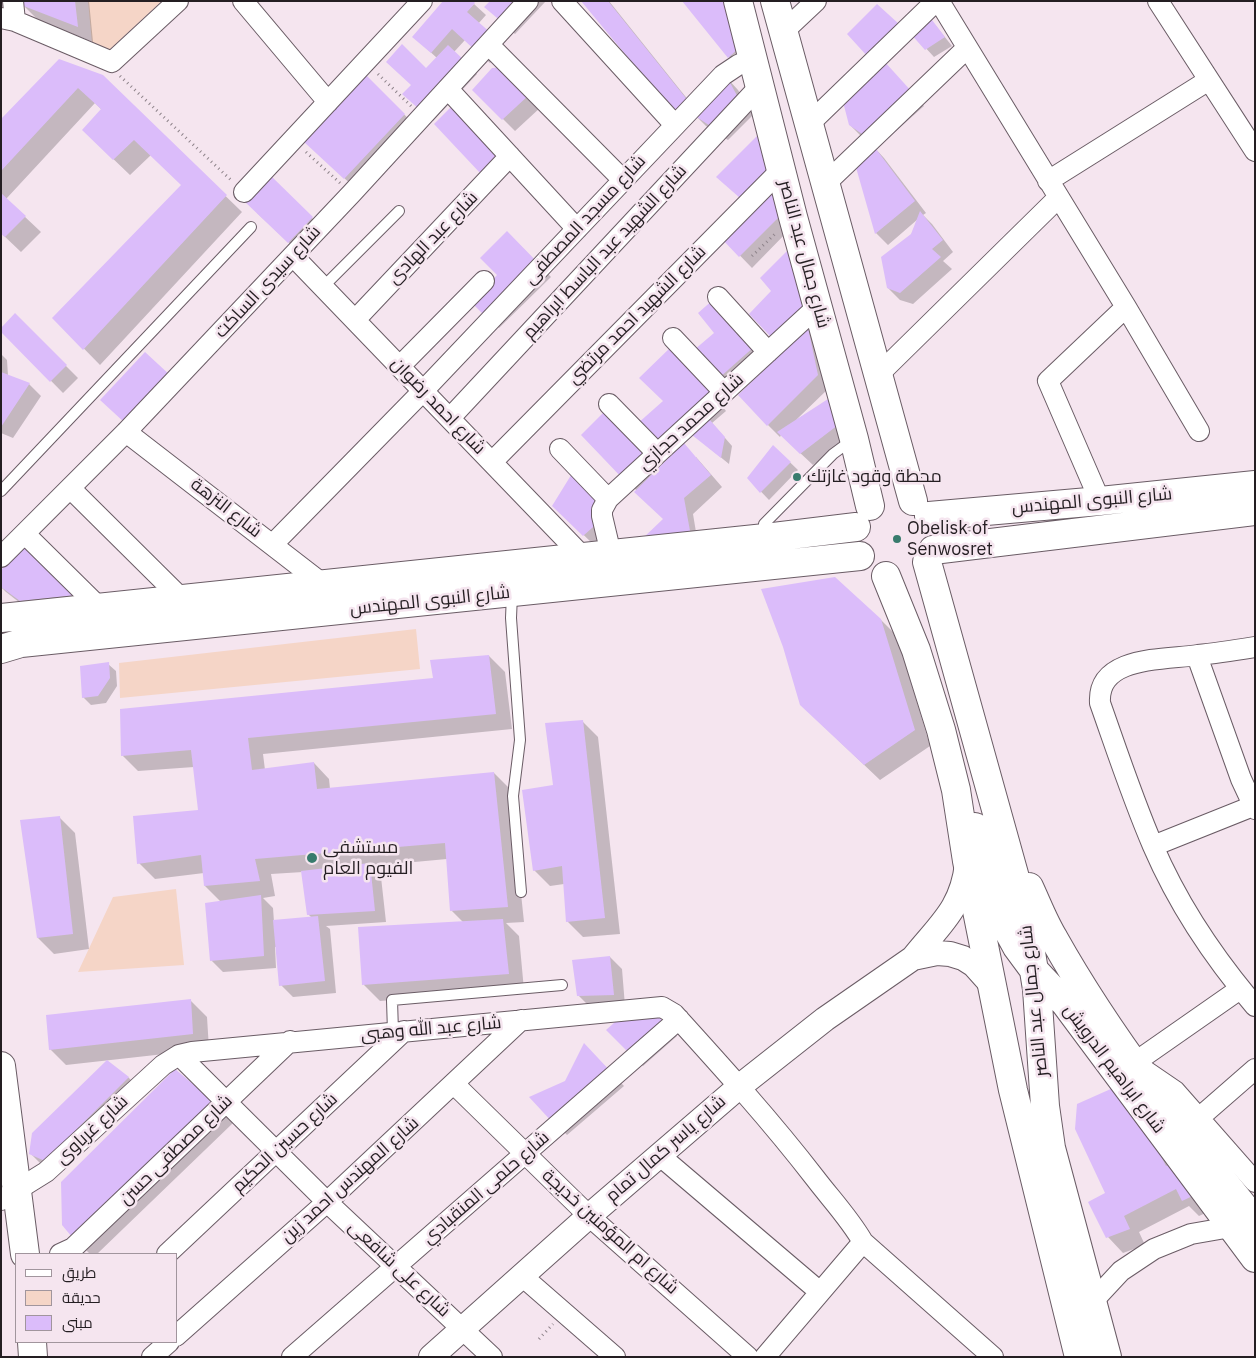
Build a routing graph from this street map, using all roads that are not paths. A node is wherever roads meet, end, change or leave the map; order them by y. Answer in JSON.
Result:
{"nodes":[{"id":1,"x":178,"y":1,"type":"edge"},
{"id":2,"x":243,"y":1,"type":"edge"},
{"id":3,"x":422,"y":1,"type":"edge"},
{"id":4,"x":528,"y":1,"type":"edge"},
{"id":5,"x":562,"y":1,"type":"edge"},
{"id":6,"x":738,"y":1,"type":"edge"},
{"id":7,"x":775,"y":1,"type":"edge"},
{"id":8,"x":816,"y":1,"type":"edge"},
{"id":9,"x":938,"y":1,"type":"edge"},
{"id":10,"x":1158,"y":1,"type":"edge"},
{"id":11,"x":10,"y":14,"type":"edge"},
{"id":12,"x":783,"y":32,"type":"junction"},
{"id":13,"x":489,"y":45,"type":"junction"},
{"id":14,"x":967,"y":48,"type":"junction"},
{"id":15,"x":754,"y":58,"type":"junction"},
{"id":16,"x":1209,"y":80,"type":"junction"},
{"id":17,"x":760,"y":86,"type":"junction"},
{"id":18,"x":448,"y":89,"type":"junction"},
{"id":19,"x":328,"y":102,"type":"junction"},
{"id":20,"x":808,"y":124,"type":"junction"},
{"id":21,"x":675,"y":125,"type":"junction"},
{"id":22,"x":1255,"y":151,"type":"edge"},
{"id":23,"x":510,"y":156,"type":"junction"},
{"id":24,"x":782,"y":169,"type":"junction"},
{"id":25,"x":623,"y":180,"type":"junction"},
{"id":26,"x":825,"y":184,"type":"junction"},
{"id":27,"x":1053,"y":189,"type":"junction"},
{"id":28,"x":244,"y":192,"type":"road end"},
{"id":29,"x":399,"y":212,"type":"dead end"},
{"id":30,"x":251,"y":227,"type":"dead end"},
{"id":31,"x":577,"y":229,"type":"junction"},
{"id":32,"x":293,"y":256,"type":"junction"},
{"id":33,"x":484,"y":281,"type":"dead end"},
{"id":34,"x":323,"y":287,"type":"junction"},
{"id":35,"x":718,"y":297,"type":"dead end"},
{"id":36,"x":817,"y":307,"type":"junction"},
{"id":37,"x":1126,"y":307,"type":"junction"},
{"id":38,"x":355,"y":320,"type":"junction"},
{"id":39,"x":673,"y":338,"type":"dead end"},
{"id":40,"x":768,"y":352,"type":"junction"},
{"id":41,"x":400,"y":366,"type":"junction"},
{"id":42,"x":878,"y":375,"type":"junction"},
{"id":43,"x":423,"y":391,"type":"junction"},
{"id":44,"x":724,"y":392,"type":"junction"},
{"id":45,"x":609,"y":404,"type":"dead end"},
{"id":46,"x":450,"y":418,"type":"junction"},
{"id":47,"x":1199,"y":431,"type":"dead end"},
{"id":48,"x":126,"y":432,"type":"junction"},
{"id":49,"x":854,"y":439,"type":"junction"},
{"id":50,"x":560,"y":449,"type":"dead end"},
{"id":51,"x":657,"y":452,"type":"junction"},
{"id":52,"x":492,"y":462,"type":"junction"},
{"id":53,"x":70,"y":488,"type":"junction"},
{"id":54,"x":1,"y":491,"type":"edge"},
{"id":55,"x":608,"y":499,"type":"junction"},
{"id":56,"x":1100,"y":501,"type":"junction"},
{"id":57,"x":1253,"y":501,"type":"edge"},
{"id":58,"x":921,"y":509,"type":"junction"},
{"id":59,"x":863,"y":516,"type":"junction"},
{"id":60,"x":25,"y":534,"type":"junction"},
{"id":61,"x":765,"y":538,"type":"junction"},
{"id":62,"x":273,"y":544,"type":"junction"},
{"id":63,"x":611,"y":554,"type":"junction"},
{"id":64,"x":1,"y":556,"type":"edge"},
{"id":65,"x":860,"y":556,"type":"junction"},
{"id":66,"x":930,"y":556,"type":"junction"},
{"id":67,"x":583,"y":557,"type":"junction"},
{"id":68,"x":513,"y":565,"type":"junction"},
{"id":69,"x":886,"y":576,"type":"junction"},
{"id":70,"x":324,"y":585,"type":"junction"},
{"id":71,"x":512,"y":592,"type":"junction"},
{"id":72,"x":101,"y":609,"type":"junction"},
{"id":73,"x":178,"y":609,"type":"junction"},
{"id":74,"x":141,"y":617,"type":"junction"},
{"id":75,"x":1,"y":618,"type":"edge"},
{"id":76,"x":1255,"y":647,"type":"edge"},
{"id":77,"x":1,"y":649,"type":"edge"},
{"id":78,"x":1197,"y":656,"type":"junction"},
{"id":79,"x":970,"y":721,"type":"junction"},
{"id":80,"x":941,"y":730,"type":"junction"},
{"id":81,"x":956,"y":790,"type":"junction"},
{"id":82,"x":1254,"y":808,"type":"edge"},
{"id":83,"x":998,"y":818,"type":"junction"},
{"id":84,"x":1153,"y":846,"type":"junction"},
{"id":85,"x":967,"y":861,"type":"junction"},
{"id":86,"x":521,"y":892,"type":"dead end"},
{"id":87,"x":913,"y":958,"type":"junction"},
{"id":88,"x":1034,"y":970,"type":"junction"},
{"id":89,"x":991,"y":984,"type":"junction"},
{"id":90,"x":562,"y":985,"type":"dead end"},
{"id":91,"x":1240,"y":988,"type":"junction"},
{"id":92,"x":1255,"y":1006,"type":"edge"},
{"id":93,"x":679,"y":1019,"type":"junction"},
{"id":94,"x":521,"y":1020,"type":"junction"},
{"id":95,"x":398,"y":1032,"type":"junction"},
{"id":96,"x":290,"y":1041,"type":"junction"},
{"id":97,"x":179,"y":1055,"type":"junction"},
{"id":98,"x":1134,"y":1063,"type":"junction"},
{"id":99,"x":1255,"y":1069,"type":"edge"},
{"id":100,"x":2,"y":1072,"type":"edge"},
{"id":101,"x":454,"y":1084,"type":"junction"},
{"id":102,"x":740,"y":1086,"type":"junction"},
{"id":103,"x":227,"y":1101,"type":"junction"},
{"id":104,"x":1200,"y":1118,"type":"junction"},
{"id":105,"x":277,"y":1151,"type":"junction"},
{"id":106,"x":526,"y":1154,"type":"junction"},
{"id":107,"x":659,"y":1155,"type":"junction"},
{"id":108,"x":1255,"y":1182,"type":"edge"},
{"id":109,"x":9,"y":1195,"type":"edge"},
{"id":110,"x":327,"y":1202,"type":"junction"},
{"id":111,"x":589,"y":1216,"type":"junction"},
{"id":112,"x":1243,"y":1224,"type":"edge"},
{"id":113,"x":863,"y":1242,"type":"junction"},
{"id":114,"x":71,"y":1252,"type":"edge"},
{"id":115,"x":25,"y":1253,"type":"edge"},
{"id":116,"x":168,"y":1253,"type":"edge"},
{"id":117,"x":1255,"y":1258,"type":"edge"},
{"id":118,"x":396,"y":1267,"type":"junction"},
{"id":119,"x":522,"y":1276,"type":"junction"},
{"id":120,"x":820,"y":1292,"type":"junction"},
{"id":121,"x":1094,"y":1300,"type":"junction"},
{"id":122,"x":463,"y":1329,"type":"junction"},
{"id":123,"x":178,"y":1336,"type":"edge"},
{"id":124,"x":32,"y":1343,"type":"edge"},
{"id":125,"x":34,"y":1357,"type":"edge"},
{"id":126,"x":292,"y":1357,"type":"edge"},
{"id":127,"x":431,"y":1357,"type":"edge"},
{"id":128,"x":492,"y":1357,"type":"edge"},
{"id":129,"x":615,"y":1357,"type":"edge"},
{"id":130,"x":748,"y":1357,"type":"edge"},
{"id":131,"x":765,"y":1357,"type":"edge"},
{"id":132,"x":993,"y":1357,"type":"edge"},
{"id":133,"x":1080,"y":1357,"type":"edge"},
{"id":134,"x":1108,"y":1357,"type":"edge"}],
"edges":[{"from":1,"to":11,"type":"street"},
{"from":2,"to":19,"type":"street"},
{"from":3,"to":19,"type":"street"},
{"from":4,"to":13,"type":"street","name":"شارع سيدى الساكت"},
{"from":5,"to":21,"type":"street"},
{"from":6,"to":15,"type":"main road","name":"شارع جمال عبد الناصر"},
{"from":7,"to":12,"type":"main road"},
{"from":8,"to":12,"type":"street"},
{"from":9,"to":14,"type":"street"},
{"from":9,"to":20,"type":"street"},
{"from":10,"to":16,"type":"street"},
{"from":12,"to":20,"type":"main road"},
{"from":13,"to":18,"type":"street","name":"شارع سيدى الساكت"},
{"from":13,"to":25,"type":"street"},
{"from":14,"to":26,"type":"street"},
{"from":14,"to":27,"type":"street"},
{"from":15,"to":17,"type":"main road","name":"شارع جمال عبد الناصر"},
{"from":15,"to":21,"type":"street","name":"شارع مسجد المصطفى"},
{"from":16,"to":22,"type":"street"},
{"from":16,"to":27,"type":"street"},
{"from":17,"to":24,"type":"main road","name":"شارع جمال عبد الناصر"},
{"from":17,"to":46,"type":"street","name":"شارع الشهيد عبد الباسط ابراهيم"},
{"from":18,"to":23,"type":"street"},
{"from":18,"to":32,"type":"street","name":"شارع سيدى الساكت"},
{"from":19,"to":28,"type":"street"},
{"from":20,"to":26,"type":"main road"},
{"from":21,"to":25,"type":"street","name":"شارع مسجد المصطفى"},
{"from":23,"to":31,"type":"street"},
{"from":23,"to":38,"type":"street","name":"شارع عبد الهادى"},
{"from":24,"to":36,"type":"main road","name":"شارع جمال عبد الناصر"},
{"from":24,"to":52,"type":"street","name":"شارع الشهيد احمد مرتضي"},
{"from":25,"to":31,"type":"street","name":"شارع مسجد المصطفى"},
{"from":26,"to":42,"type":"main road"},
{"from":27,"to":37,"type":"street"},
{"from":27,"to":42,"type":"street"},
{"from":29,"to":34,"type":"lane"},
{"from":30,"to":54,"type":"lane"},
{"from":31,"to":43,"type":"street","name":"شارع مسجد المصطفى"},
{"from":32,"to":34,"type":"street","name":"شارع احمد رضوان"},
{"from":32,"to":48,"type":"street","name":"شارع سيدى الساكت"},
{"from":33,"to":41,"type":"street"},
{"from":34,"to":38,"type":"street","name":"شارع احمد رضوان"},
{"from":35,"to":40,"type":"street"},
{"from":36,"to":40,"type":"street","name":"شارع محمد حجازي"},
{"from":36,"to":49,"type":"main road","name":"شارع جمال عبد الناصر"},
{"from":37,"to":47,"type":"street"},
{"from":37,"to":56,"type":"street"},
{"from":38,"to":41,"type":"street","name":"شارع احمد رضوان"},
{"from":39,"to":44,"type":"street"},
{"from":40,"to":44,"type":"street","name":"شارع محمد حجازي"},
{"from":41,"to":43,"type":"street","name":"شارع احمد رضوان"},
{"from":42,"to":58,"type":"main road"},
{"from":43,"to":46,"type":"street","name":"شارع احمد رضوان"},
{"from":43,"to":62,"type":"street","name":"شارع مسجد المصطفى"},
{"from":44,"to":51,"type":"street","name":"شارع محمد حجازي"},
{"from":45,"to":51,"type":"street"},
{"from":46,"to":52,"type":"street","name":"شارع احمد رضوان"},
{"from":48,"to":53,"type":"street","name":"شارع سيدى الساكت"},
{"from":48,"to":62,"type":"street","name":"شارع النزهة"},
{"from":49,"to":59,"type":"main road","name":"شارع جمال عبد الناصر"},
{"from":49,"to":61,"type":"lane"},
{"from":50,"to":55,"type":"street"},
{"from":51,"to":55,"type":"street","name":"شارع محمد حجازي"},
{"from":52,"to":67,"type":"street","name":"شارع احمد رضوان"},
{"from":53,"to":60,"type":"street","name":"شارع سيدى الساكت"},
{"from":53,"to":73,"type":"street"},
{"from":55,"to":63,"type":"street"},
{"from":56,"to":57,"type":"main road","name":"شارع النبوى المهندس"},
{"from":56,"to":58,"type":"main road","name":"شارع النبوى المهندس"},
{"from":57,"to":66,"type":"main road","name":"شارع النبوى المهندس"},
{"from":58,"to":59,"type":"main road"},
{"from":58,"to":66,"type":"main road"},
{"from":59,"to":61,"type":"main road","name":"شارع النبوى المهندس"},
{"from":59,"to":65,"type":"main road"},
{"from":60,"to":64,"type":"street","name":"شارع سيدى الساكت"},
{"from":60,"to":72,"type":"street"},
{"from":61,"to":63,"type":"main road","name":"شارع النبوى المهندس"},
{"from":62,"to":70,"type":"street","name":"شارع النزهة"},
{"from":63,"to":67,"type":"main road","name":"شارع النبوى المهندس"},
{"from":65,"to":69,"type":"main road"},
{"from":65,"to":71,"type":"main road","name":"شارع النبوى المهندس"},
{"from":66,"to":69,"type":"main road"},
{"from":66,"to":79,"type":"main road","name":"شارع جمال عبد الناصر"},
{"from":67,"to":68,"type":"main road","name":"شارع النبوى المهندس"},
{"from":68,"to":70,"type":"main road","name":"شارع النبوى المهندس"},
{"from":68,"to":71,"type":"main road"},
{"from":69,"to":80,"type":"main road","name":"شارع جمال عبد الناصر"},
{"from":70,"to":73,"type":"main road","name":"شارع النبوى المهندس"},
{"from":71,"to":73,"type":"main road","name":"شارع النبوى المهندس"},
{"from":71,"to":86,"type":"lane"},
{"from":72,"to":74,"type":"main road","name":"شارع النبوى المهندس"},
{"from":72,"to":75,"type":"main road","name":"شارع النبوى المهندس"},
{"from":73,"to":74,"type":"main road","name":"شارع النبوى المهندس"},
{"from":74,"to":77,"type":"main road","name":"شارع النبوى المهندس"},
{"from":76,"to":78,"type":"street"},
{"from":78,"to":82,"type":"street"},
{"from":78,"to":84,"type":"street"},
{"from":79,"to":80,"type":"main road"},
{"from":79,"to":83,"type":"main road","name":"شارع جمال عبد الناصر"},
{"from":80,"to":81,"type":"main road","name":"شارع جمال عبد الناصر"},
{"from":81,"to":85,"type":"main road","name":"شارع جمال عبد الناصر"},
{"from":81,"to":88,"type":"main road","name":"شارع ابراهيم الدرويش"},
{"from":82,"to":84,"type":"street"},
{"from":83,"to":88,"type":"main road","name":"شارع جمال عبد الناصر"},
{"from":83,"to":98,"type":"main road","name":"شارع ابراهيم الدرويش"},
{"from":84,"to":91,"type":"street"},
{"from":85,"to":87,"type":"street","name":"شارع ياسر كمال تمام"},
{"from":85,"to":89,"type":"main road","name":"شارع جمال عبد الناصر"},
{"from":87,"to":89,"type":"street","name":"شارع ياسر كمال تمام"},
{"from":87,"to":102,"type":"street","name":"شارع ياسر كمال تمام"},
{"from":88,"to":112,"type":"main road","name":"شارع ابراهيم الدرويش"},
{"from":88,"to":121,"type":"main road","name":"شارع جمال عبد الناصر"},
{"from":89,"to":133,"type":"main road","name":"شارع جمال عبد الناصر"},
{"from":90,"to":95,"type":"lane"},
{"from":91,"to":92,"type":"street"},
{"from":91,"to":98,"type":"street"},
{"from":93,"to":94,"type":"street","name":"شارع عبد الله وهبى"},
{"from":93,"to":102,"type":"street","name":"شارع عبد الله وهبى"},
{"from":93,"to":106,"type":"street","name":"شارع حلمى المنقبادي"},
{"from":94,"to":95,"type":"street","name":"شارع عبد الله وهبى"},
{"from":94,"to":101,"type":"street","name":"شارع المهندس احمد زين"},
{"from":95,"to":96,"type":"street","name":"شارع عبد الله وهبى"},
{"from":95,"to":105,"type":"street","name":"شارع حسين الحكيم"},
{"from":96,"to":97,"type":"street","name":"شارع عبد الله وهبى"},
{"from":96,"to":103,"type":"street","name":"شارع مصطفى حسن"},
{"from":97,"to":103,"type":"street","name":"شارع على شافعى"},
{"from":97,"to":109,"type":"street","name":"شارع غرباوى"},
{"from":98,"to":104,"type":"street","name":"شارع ابراهيم الدرويش"},
{"from":98,"to":112,"type":"main road","name":"شارع ابراهيم الدرويش"},
{"from":99,"to":104,"type":"street"},
{"from":100,"to":109,"type":"main road"},
{"from":101,"to":106,"type":"street","name":"شارع ام المؤمنين خديجة"},
{"from":101,"to":110,"type":"street","name":"شارع المهندس احمد زين"},
{"from":102,"to":107,"type":"street","name":"شارع ياسر كمال تمام"},
{"from":102,"to":113,"type":"street","name":"شارع عبد الله وهبى"},
{"from":103,"to":105,"type":"street","name":"شارع على شافعى"},
{"from":103,"to":114,"type":"street","name":"شارع مصطفى حسن"},
{"from":104,"to":108,"type":"street","name":"شارع ابراهيم الدرويش"},
{"from":105,"to":110,"type":"street","name":"شارع على شافعى"},
{"from":105,"to":116,"type":"street","name":"شارع حسين الحكيم"},
{"from":106,"to":111,"type":"street","name":"شارع ام المؤمنين خديجة"},
{"from":106,"to":118,"type":"street","name":"شارع حلمى المنقبادي"},
{"from":107,"to":111,"type":"street","name":"شارع ياسر كمال تمام"},
{"from":107,"to":120,"type":"street"},
{"from":109,"to":115,"type":"main road"},
{"from":110,"to":118,"type":"street","name":"شارع على شافعى"},
{"from":110,"to":123,"type":"street","name":"شارع المهندس احمد زين"},
{"from":111,"to":119,"type":"street","name":"شارع ياسر كمال تمام"},
{"from":111,"to":130,"type":"street","name":"شارع ام المؤمنين خديجة"},
{"from":112,"to":117,"type":"main road","name":"شارع ابراهيم الدرويش"},
{"from":112,"to":121,"type":"street"},
{"from":113,"to":120,"type":"street"},
{"from":113,"to":132,"type":"street","name":"شارع عبد الله وهبى"},
{"from":118,"to":122,"type":"street","name":"شارع على شافعى"},
{"from":118,"to":126,"type":"street","name":"شارع حلمى المنقبادي"},
{"from":119,"to":122,"type":"street","name":"شارع ياسر كمال تمام"},
{"from":119,"to":129,"type":"street"},
{"from":120,"to":131,"type":"street"},
{"from":121,"to":134,"type":"main road","name":"شارع جمال عبد الناصر"},
{"from":122,"to":127,"type":"street","name":"شارع ياسر كمال تمام"},
{"from":122,"to":128,"type":"street","name":"شارع على شافعى"},
{"from":124,"to":125,"type":"main road"}]}
